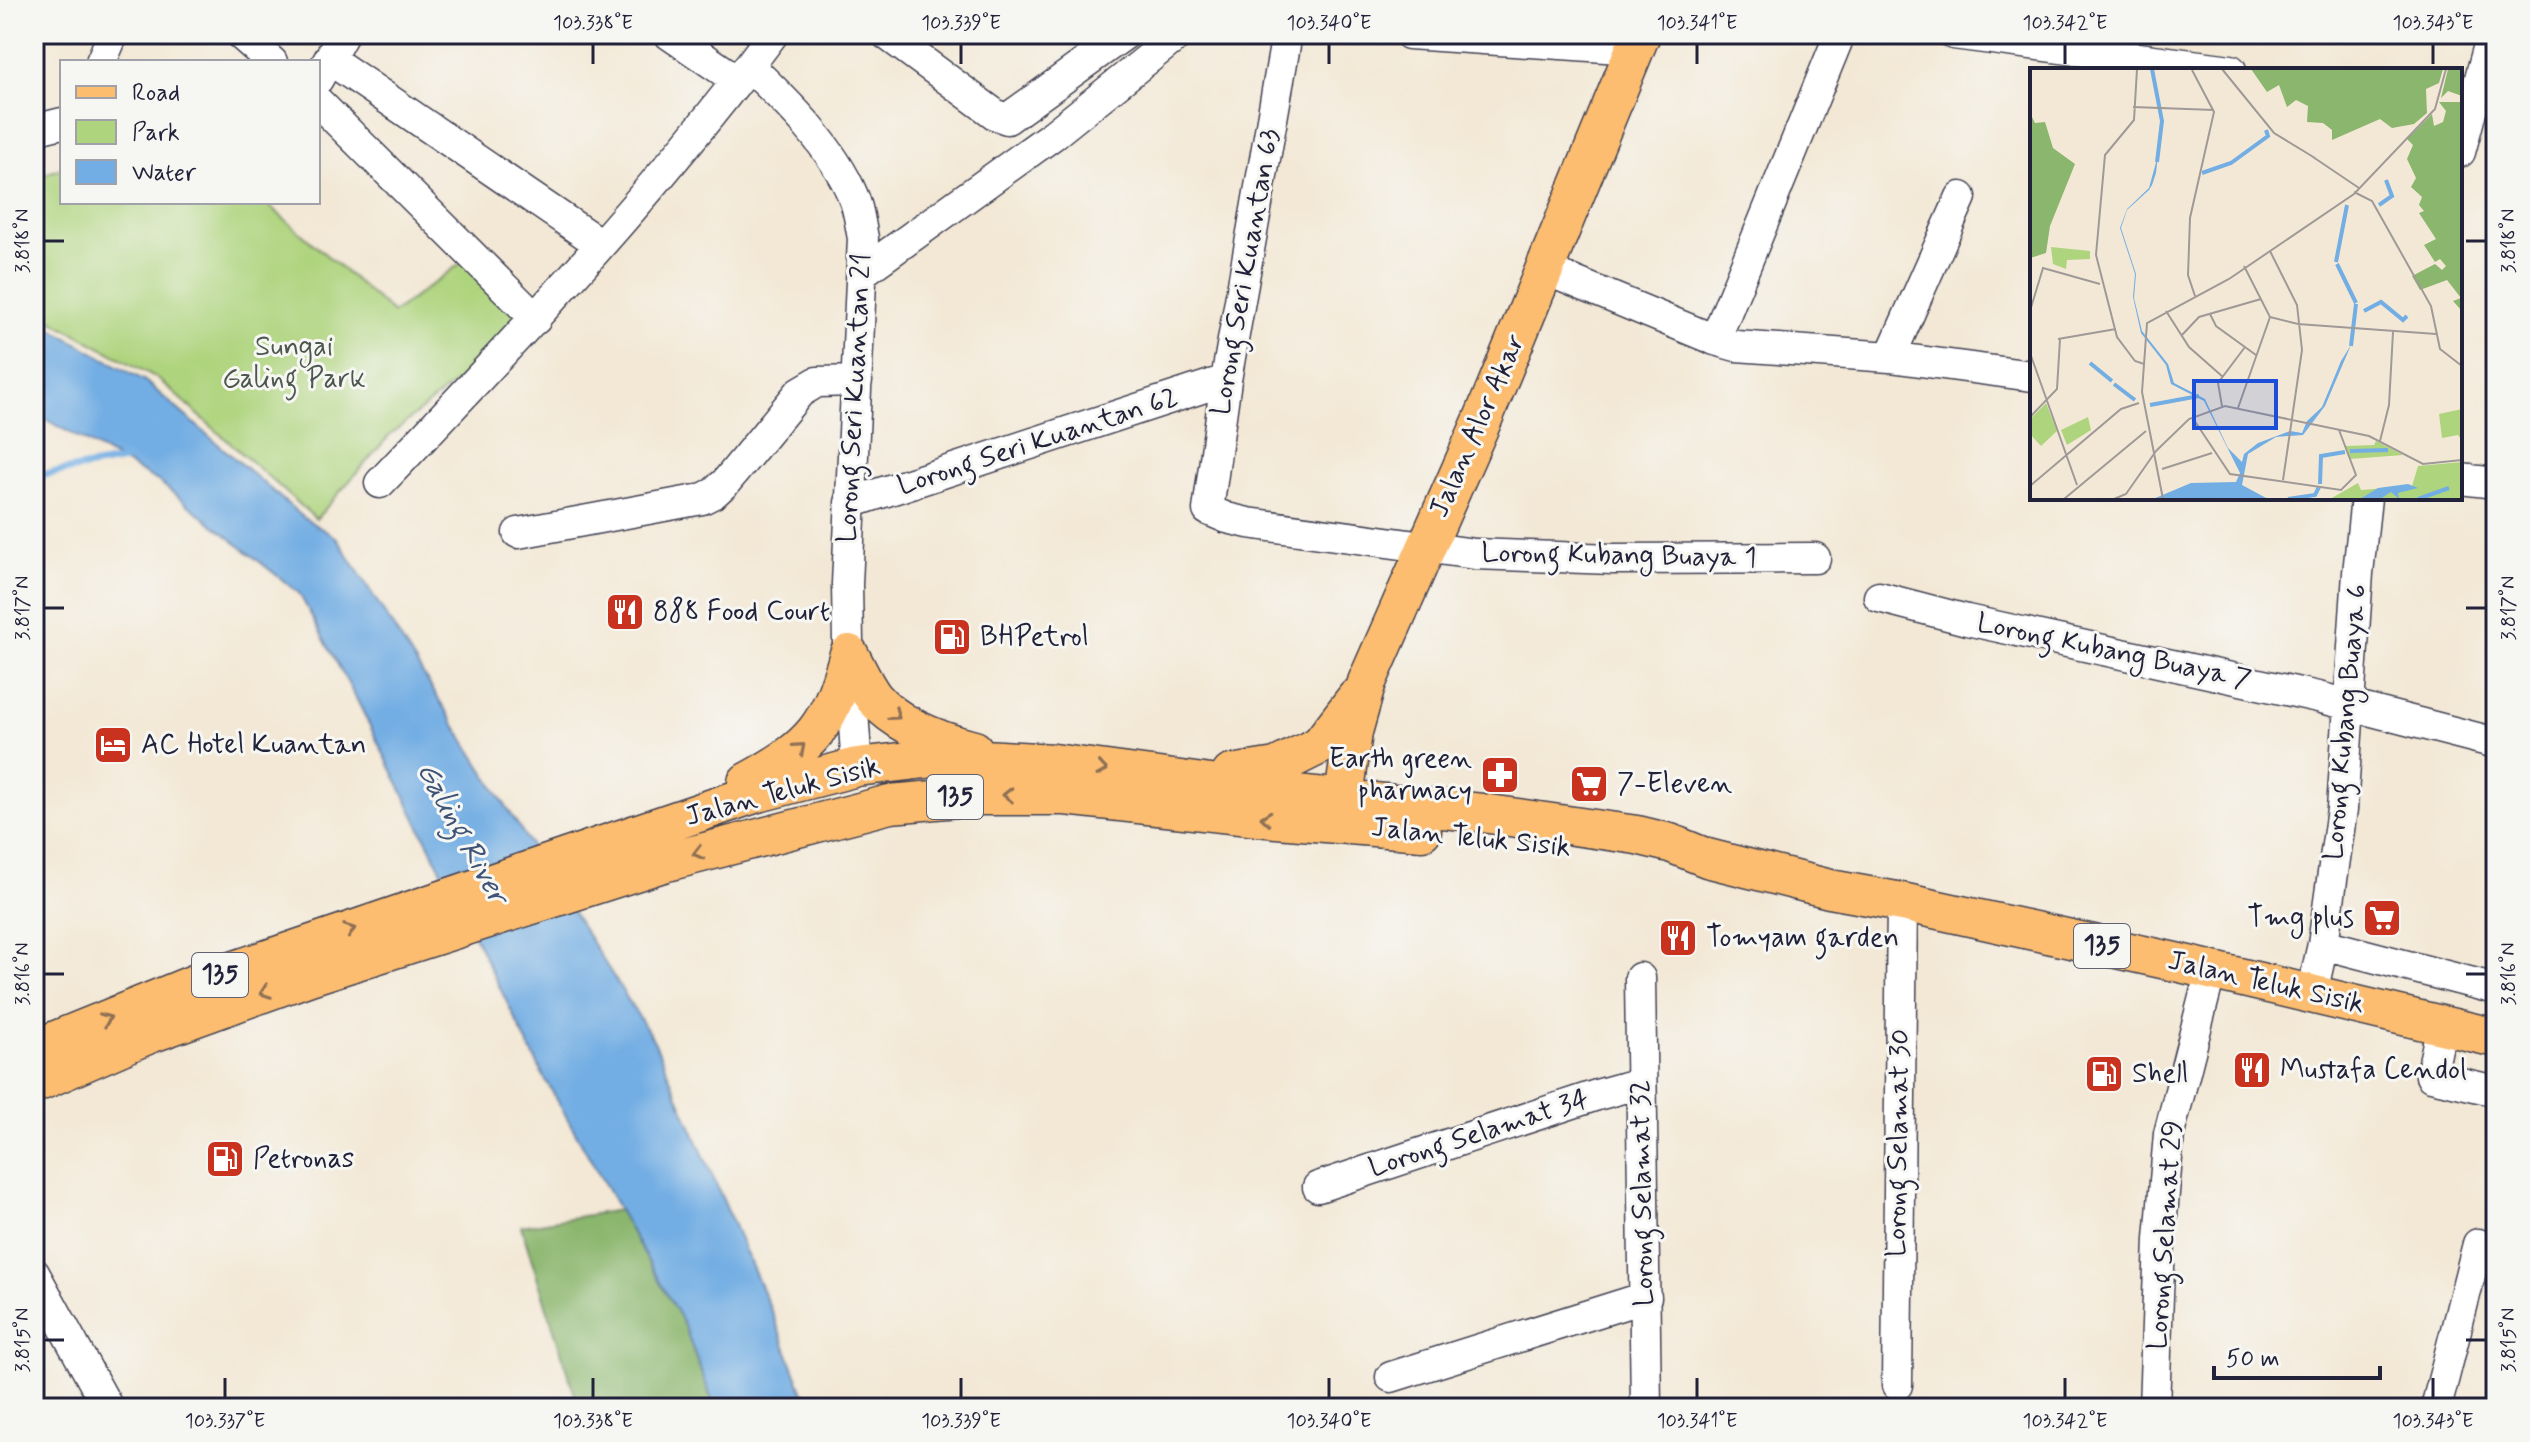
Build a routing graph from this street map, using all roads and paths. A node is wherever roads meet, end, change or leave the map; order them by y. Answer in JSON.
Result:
{"nodes":[{"id":1,"x":113,"y":34,"type":"edge"},
{"id":2,"x":240,"y":34,"type":"edge"},
{"id":3,"x":669,"y":34,"type":"edge"},
{"id":4,"x":773,"y":34,"type":"edge"},
{"id":5,"x":886,"y":34,"type":"edge"},
{"id":6,"x":1125,"y":34,"type":"edge"},
{"id":7,"x":1179,"y":34,"type":"edge"},
{"id":8,"x":1287,"y":34,"type":"edge"},
{"id":9,"x":1409,"y":34,"type":"edge"},
{"id":10,"x":1840,"y":34,"type":"edge"},
{"id":11,"x":1953,"y":34,"type":"edge"},
{"id":12,"x":2492,"y":34,"type":"edge"},
{"id":13,"x":1638,"y":42,"type":"edge"},
{"id":14,"x":330,"y":58,"type":"edge"},
{"id":15,"x":102,"y":60,"type":"edge"},
{"id":16,"x":270,"y":60,"type":"edge"},
{"id":17,"x":2216,"y":68,"type":"edge"},
{"id":18,"x":743,"y":74,"type":"junction"},
{"id":19,"x":2477,"y":103,"type":"edge"},
{"id":20,"x":320,"y":104,"type":"edge"},
{"id":21,"x":60,"y":124,"type":"edge"},
{"id":22,"x":34,"y":130,"type":"edge"},
{"id":23,"x":2462,"y":146,"type":"edge"},
{"id":24,"x":1961,"y":197,"type":"dead end"},
{"id":25,"x":600,"y":244,"type":"junction"},
{"id":26,"x":1546,"y":270,"type":"junction"},
{"id":27,"x":863,"y":272,"type":"junction"},
{"id":28,"x":536,"y":319,"type":"junction"},
{"id":29,"x":1715,"y":340,"type":"junction"},
{"id":30,"x":1890,"y":357,"type":"junction"},
{"id":31,"x":2030,"y":376,"type":"edge"},
{"id":32,"x":1226,"y":380,"type":"junction"},
{"id":33,"x":857,"y":381,"type":"junction"},
{"id":34,"x":2462,"y":479,"type":"edge"},
{"id":35,"x":380,"y":483,"type":"dead end"},
{"id":36,"x":2496,"y":483,"type":"edge"},
{"id":37,"x":2366,"y":500,"type":"edge"},
{"id":38,"x":850,"y":503,"type":"junction"},
{"id":39,"x":1208,"y":510,"type":"joint"},
{"id":40,"x":518,"y":533,"type":"dead end"},
{"id":41,"x":1425,"y":548,"type":"junction"},
{"id":42,"x":1815,"y":558,"type":"dead end"},
{"id":43,"x":1879,"y":597,"type":"dead end"},
{"id":44,"x":849,"y":654,"type":"junction"},
{"id":45,"x":1367,"y":682,"type":"junction"},
{"id":46,"x":2349,"y":705,"type":"junction"},
{"id":47,"x":2496,"y":743,"type":"edge"},
{"id":48,"x":1007,"y":759,"type":"junction"},
{"id":49,"x":857,"y":767,"type":"junction"},
{"id":50,"x":1148,"y":776,"type":"junction"},
{"id":51,"x":1344,"y":811,"type":"junction"},
{"id":52,"x":685,"y":817,"type":"junction"},
{"id":53,"x":745,"y":841,"type":"junction"},
{"id":54,"x":570,"y":873,"type":"junction"},
{"id":55,"x":1902,"y":902,"type":"junction"},
{"id":56,"x":414,"y":926,"type":"junction"},
{"id":57,"x":2323,"y":944,"type":"junction"},
{"id":58,"x":2211,"y":970,"type":"junction"},
{"id":59,"x":1640,"y":978,"type":"dead end"},
{"id":60,"x":2496,"y":989,"type":"edge"},
{"id":61,"x":2312,"y":993,"type":"junction"},
{"id":62,"x":2442,"y":1025,"type":"junction"},
{"id":63,"x":2496,"y":1038,"type":"edge"},
{"id":64,"x":34,"y":1049,"type":"edge"},
{"id":65,"x":82,"y":1063,"type":"junction"},
{"id":66,"x":1640,"y":1083,"type":"junction"},
{"id":67,"x":34,"y":1084,"type":"edge"},
{"id":68,"x":2496,"y":1091,"type":"edge"},
{"id":69,"x":34,"y":1102,"type":"edge"},
{"id":70,"x":1318,"y":1187,"type":"dead end"},
{"id":71,"x":2478,"y":1244,"type":"dead end"},
{"id":72,"x":34,"y":1273,"type":"edge"},
{"id":73,"x":1646,"y":1297,"type":"junction"},
{"id":74,"x":1391,"y":1377,"type":"dead end"},
{"id":75,"x":1897,"y":1385,"type":"dead end"},
{"id":76,"x":108,"y":1408,"type":"edge"},
{"id":77,"x":1646,"y":1408,"type":"edge"},
{"id":78,"x":2154,"y":1408,"type":"edge"},
{"id":79,"x":2436,"y":1408,"type":"edge"}],
"edges":[{"from":1,"to":15,"type":"street"},
{"from":2,"to":16,"type":"street"},
{"from":3,"to":18,"type":"street","name":"Lorong Seri Kuantan 21"},
{"from":4,"to":18,"type":"street"},
{"from":5,"to":6,"type":"street"},
{"from":7,"to":27,"type":"street"},
{"from":8,"to":32,"type":"street","name":"Lorong Seri Kuantan 63"},
{"from":9,"to":13,"type":"street"},
{"from":10,"to":29,"type":"street"},
{"from":11,"to":17,"type":"street"},
{"from":12,"to":19,"type":"street"},
{"from":13,"to":26,"type":"main road","name":"Jalan Alor Akar"},
{"from":14,"to":25,"type":"street"},
{"from":18,"to":25,"type":"street"},
{"from":18,"to":27,"type":"street","name":"Lorong Seri Kuantan 21"},
{"from":19,"to":23,"type":"street"},
{"from":20,"to":28,"type":"street"},
{"from":21,"to":22,"type":"street"},
{"from":24,"to":30,"type":"street"},
{"from":25,"to":28,"type":"street"},
{"from":26,"to":29,"type":"street"},
{"from":26,"to":41,"type":"main road","name":"Jalan Alor Akar"},
{"from":27,"to":33,"type":"street","name":"Lorong Seri Kuantan 21"},
{"from":28,"to":35,"type":"street"},
{"from":29,"to":30,"type":"street"},
{"from":30,"to":31,"type":"street"},
{"from":32,"to":38,"type":"street","name":"Lorong Seri Kuantan 62"},
{"from":32,"to":39,"type":"street","name":"Lorong Seri Kuantan 63"},
{"from":33,"to":38,"type":"street","name":"Lorong Seri Kuantan 21"},
{"from":33,"to":40,"type":"street"},
{"from":34,"to":36,"type":"street"},
{"from":37,"to":46,"type":"street","name":"Lorong Kubang Buaya 6"},
{"from":38,"to":44,"type":"street","name":"Lorong Seri Kuantan 21"},
{"from":39,"to":41,"type":"street","name":"Lorong Kubang Buaya 1"},
{"from":41,"to":42,"type":"street","name":"Lorong Kubang Buaya 1"},
{"from":41,"to":45,"type":"main road","name":"Jalan Alor Akar"},
{"from":43,"to":46,"type":"street","name":"Lorong Kubang Buaya 7"},
{"from":44,"to":48,"type":"main road","one_way":true},
{"from":44,"to":49,"type":"street","name":"Lorong Seri Kuantan 21"},
{"from":52,"to":44,"type":"main road","one_way":true},
{"from":45,"to":50,"type":"main road"},
{"from":45,"to":51,"type":"main road","name":"Jalan Alor Akar"},
{"from":46,"to":47,"type":"street","name":"Lorong Kubang Buaya 7"},
{"from":46,"to":57,"type":"street","name":"Lorong Kubang Buaya 6"},
{"from":48,"to":49,"type":"main road","name":"Jalan Teluk Sisik","number":"135"},
{"from":48,"to":50,"type":"main road","name":"Jalan Teluk Sisik","number":"135","one_way":true},
{"from":49,"to":52,"type":"main road","name":"Jalan Teluk Sisik","number":"135"},
{"from":49,"to":53,"type":"main road"},
{"from":50,"to":51,"type":"main road","name":"Jalan Teluk Sisik","number":"135"},
{"from":51,"to":53,"type":"main road","name":"Jalan Teluk Sisik","number":"135","one_way":true},
{"from":51,"to":55,"type":"main road","name":"Jalan Teluk Sisik","number":"135"},
{"from":52,"to":54,"type":"main road","name":"Jalan Teluk Sisik","number":"135"},
{"from":53,"to":54,"type":"main road","name":"Jalan Teluk Sisik","number":"135","one_way":true},
{"from":54,"to":56,"type":"main road","name":"Jalan Teluk Sisik","number":"135"},
{"from":55,"to":58,"type":"main road","name":"Jalan Teluk Sisik","number":"135"},
{"from":55,"to":75,"type":"street","name":"Lorong Selamat 30"},
{"from":64,"to":56,"type":"main road","name":"Jalan Teluk Sisik","number":"135","one_way":true},
{"from":56,"to":65,"type":"main road","name":"Jalan Teluk Sisik","number":"135","one_way":true},
{"from":57,"to":60,"type":"street"},
{"from":57,"to":61,"type":"street","name":"Lorong Kubang Buaya 6"},
{"from":58,"to":61,"type":"main road","name":"Jalan Teluk Sisik","number":"135"},
{"from":58,"to":78,"type":"street","name":"Lorong Selamat 29"},
{"from":59,"to":66,"type":"street","name":"Lorong Selamat 32"},
{"from":61,"to":62,"type":"main road","name":"Jalan Teluk Sisik","number":"135"},
{"from":62,"to":63,"type":"main road","name":"Jalan Teluk Sisik","number":"135"},
{"from":62,"to":68,"type":"street"},
{"from":65,"to":67,"type":"main road","name":"Jalan Teluk Sisik","number":"135"},
{"from":65,"to":69,"type":"main road"},
{"from":66,"to":70,"type":"street","name":"Lorong Selamat 34"},
{"from":66,"to":73,"type":"street","name":"Lorong Selamat 32"},
{"from":71,"to":79,"type":"street"},
{"from":72,"to":76,"type":"street"},
{"from":73,"to":74,"type":"street"},
{"from":73,"to":77,"type":"street","name":"Lorong Selamat 32"}]}
